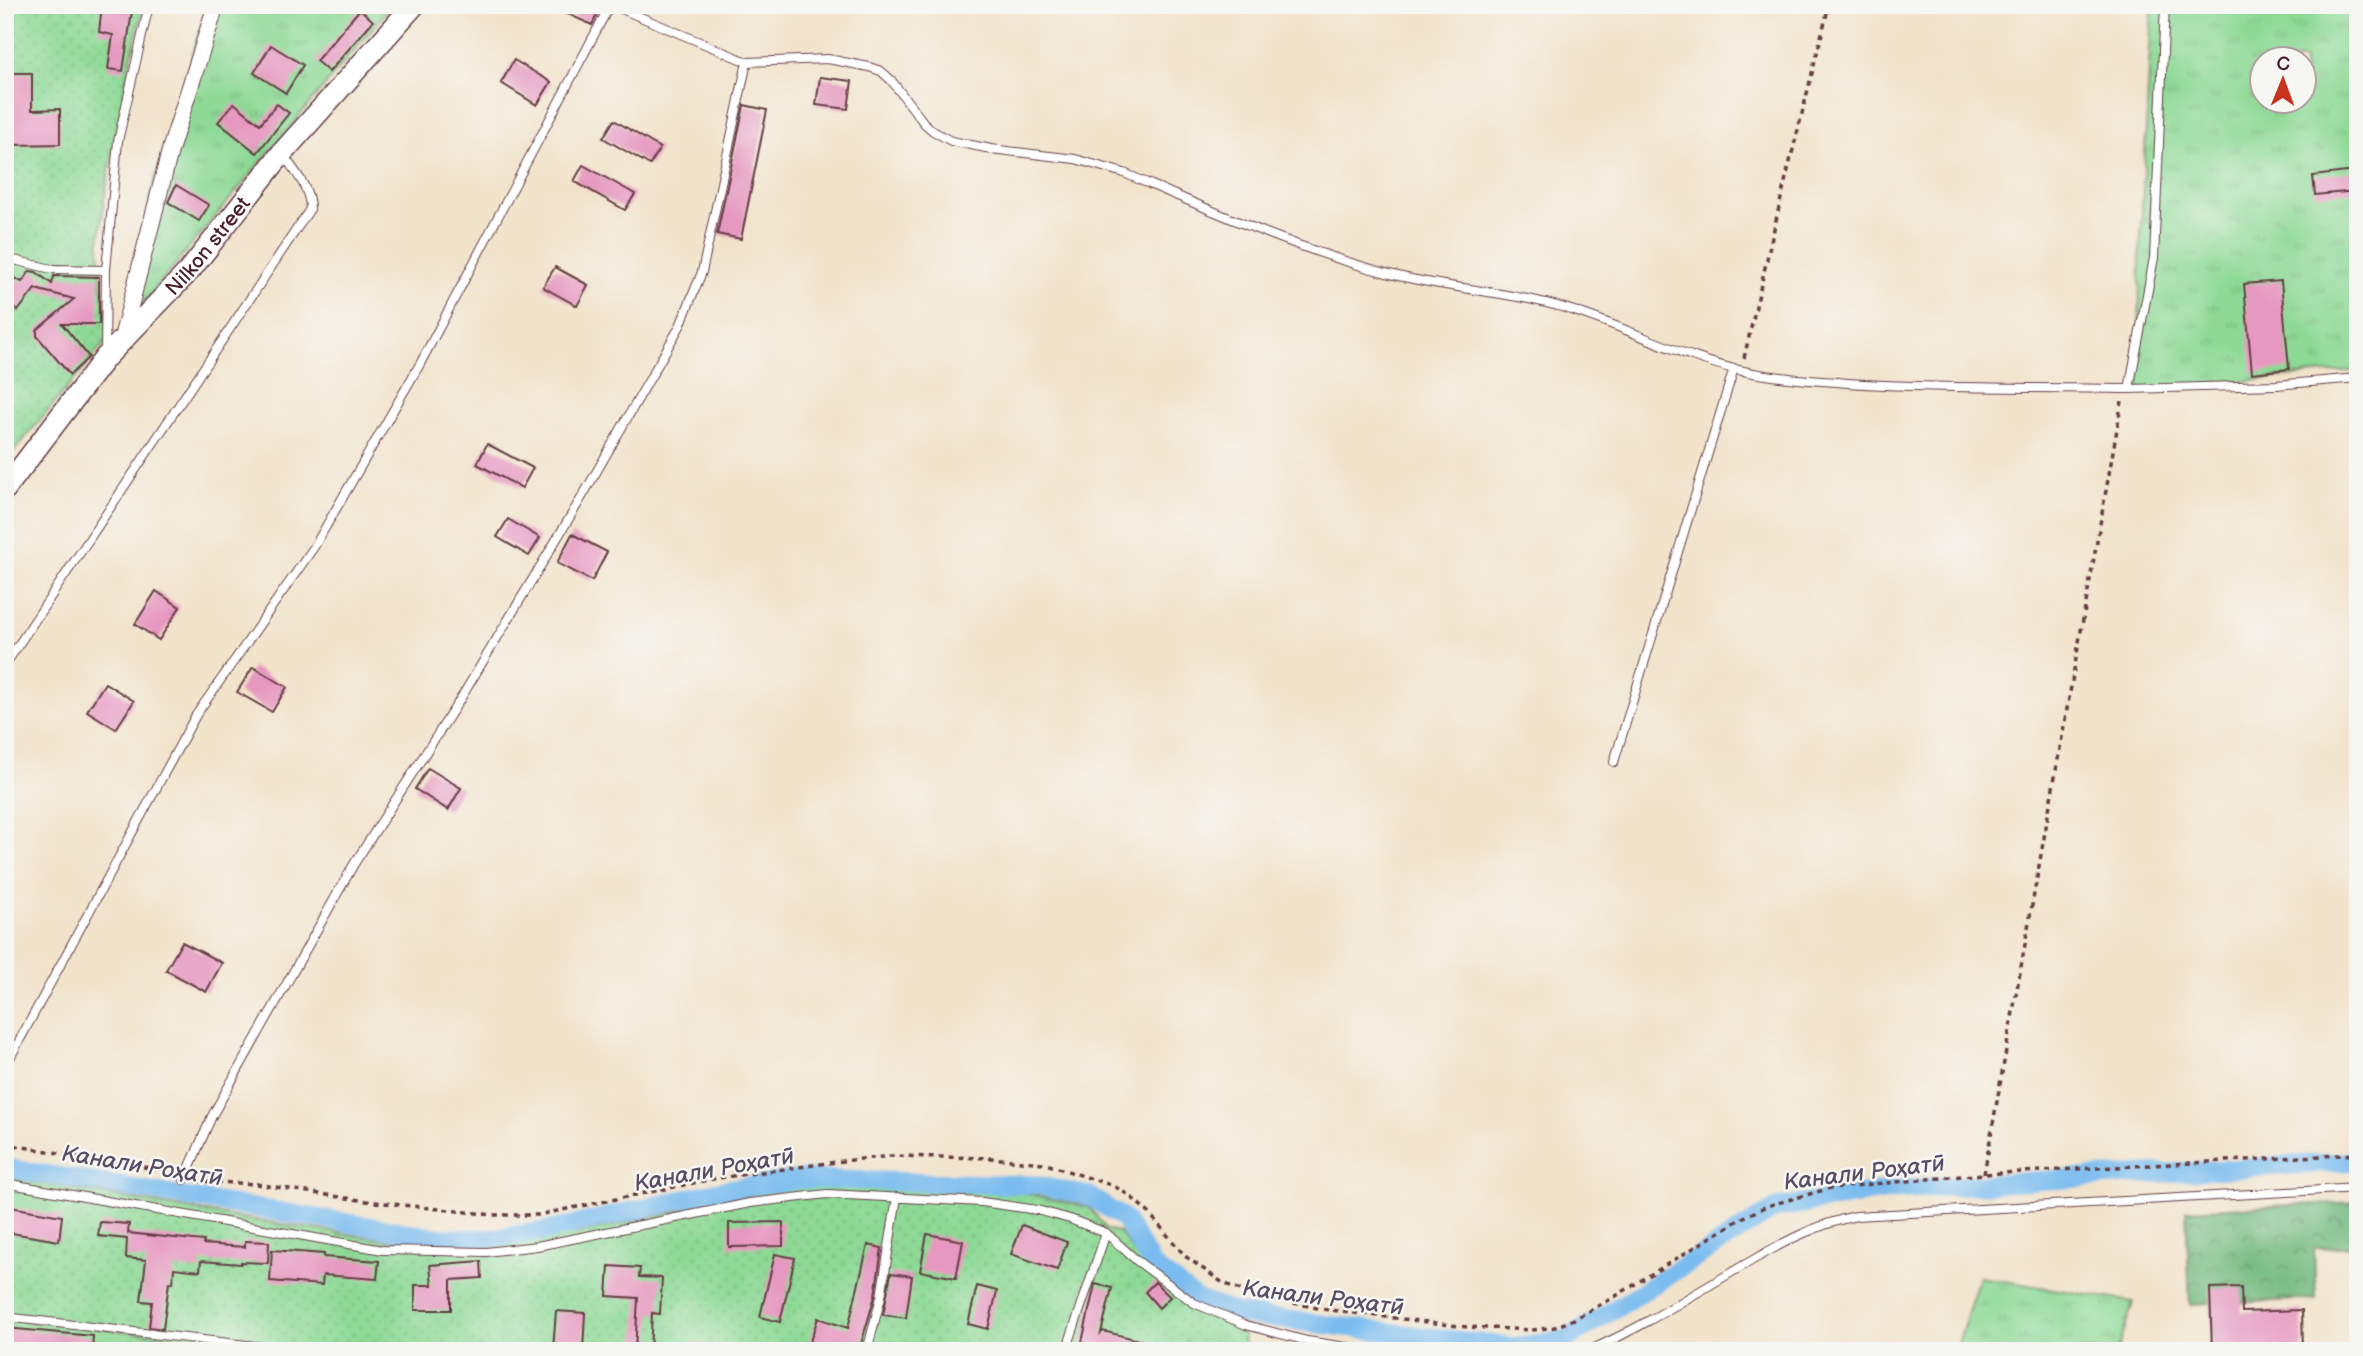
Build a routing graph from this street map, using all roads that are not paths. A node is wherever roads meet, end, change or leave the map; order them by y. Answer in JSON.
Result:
{"nodes":[{"id":1,"x":149,"y":5,"type":"edge"},
{"id":2,"x":216,"y":5,"type":"edge"},
{"id":3,"x":611,"y":5,"type":"edge"},
{"id":4,"x":2165,"y":5,"type":"edge"},
{"id":5,"x":412,"y":6,"type":"edge"},
{"id":6,"x":747,"y":62,"type":"junction"},
{"id":7,"x":282,"y":153,"type":"junction"},
{"id":8,"x":5,"y":258,"type":"edge"},
{"id":9,"x":106,"y":270,"type":"junction"},
{"id":10,"x":122,"y":338,"type":"junction"},
{"id":11,"x":105,"y":358,"type":"junction"},
{"id":12,"x":1738,"y":370,"type":"junction"},
{"id":13,"x":2358,"y":378,"type":"edge"},
{"id":14,"x":2127,"y":388,"type":"junction"},
{"id":15,"x":6,"y":487,"type":"edge"},
{"id":16,"x":5,"y":664,"type":"edge"},
{"id":17,"x":1614,"y":762,"type":"dead end"},
{"id":18,"x":5,"y":1067,"type":"edge"},
{"id":19,"x":184,"y":1180,"type":"road end"},
{"id":20,"x":5,"y":1183,"type":"edge"},
{"id":21,"x":2358,"y":1188,"type":"edge"},
{"id":22,"x":897,"y":1197,"type":"junction"},
{"id":23,"x":1106,"y":1233,"type":"junction"},
{"id":24,"x":5,"y":1317,"type":"edge"},
{"id":25,"x":298,"y":1351,"type":"edge"},
{"id":26,"x":867,"y":1351,"type":"edge"},
{"id":27,"x":1066,"y":1351,"type":"edge"},
{"id":28,"x":1372,"y":1351,"type":"edge"},
{"id":29,"x":1588,"y":1351,"type":"edge"}],
"edges":[{"from":1,"to":9,"type":"lane"},
{"from":2,"to":10,"type":"street"},
{"from":3,"to":6,"type":"lane"},
{"from":3,"to":18,"type":"lane"},
{"from":4,"to":14,"type":"lane"},
{"from":5,"to":7,"type":"street","name":"Nilkon street"},
{"from":6,"to":12,"type":"lane"},
{"from":6,"to":19,"type":"lane"},
{"from":7,"to":10,"type":"street","name":"Nilkon street"},
{"from":7,"to":16,"type":"lane"},
{"from":8,"to":9,"type":"lane"},
{"from":9,"to":11,"type":"lane"},
{"from":10,"to":11,"type":"street","name":"Nilkon street"},
{"from":11,"to":15,"type":"street","name":"Nilkon street"},
{"from":12,"to":14,"type":"lane"},
{"from":12,"to":17,"type":"lane"},
{"from":13,"to":14,"type":"lane"},
{"from":20,"to":22,"type":"lane"},
{"from":21,"to":29,"type":"lane"},
{"from":22,"to":23,"type":"lane"},
{"from":22,"to":26,"type":"lane"},
{"from":23,"to":27,"type":"lane"},
{"from":23,"to":28,"type":"lane"},
{"from":24,"to":25,"type":"lane"}]}
